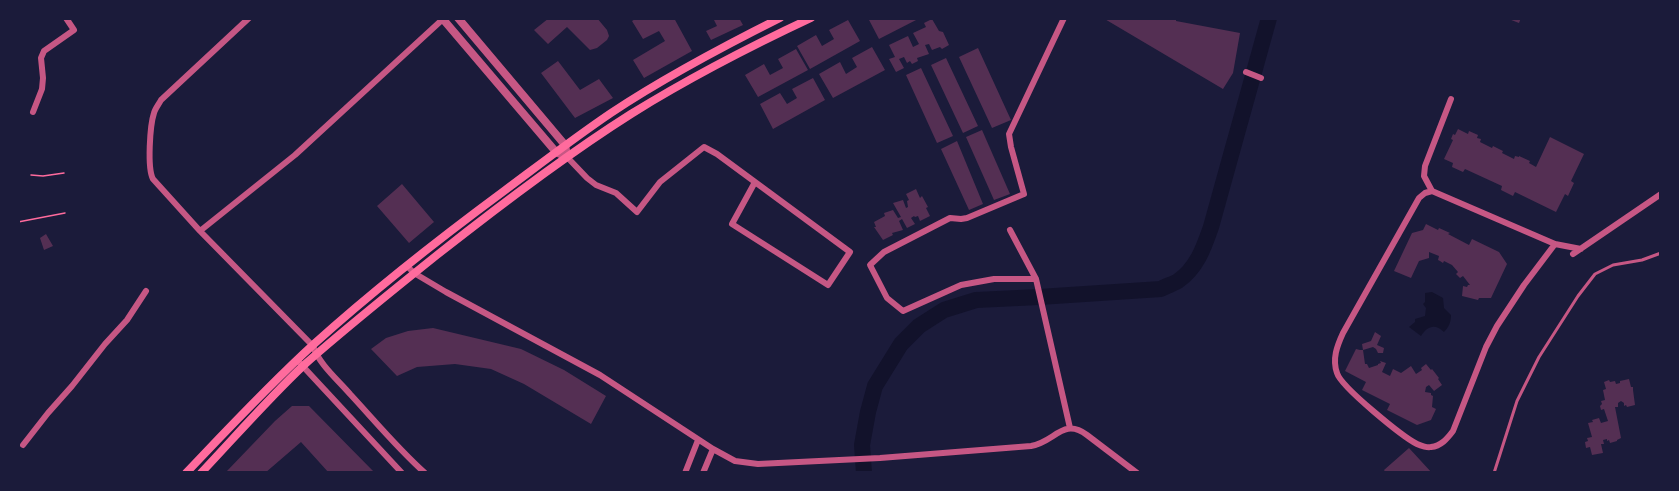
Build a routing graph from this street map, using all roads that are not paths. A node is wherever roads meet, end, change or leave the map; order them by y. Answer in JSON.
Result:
{"nodes":[{"id":1,"x":66,"y":18,"type":"edge"},
{"id":2,"x":249,"y":18,"type":"edge"},
{"id":3,"x":458,"y":18,"type":"edge"},
{"id":4,"x":780,"y":18,"type":"edge"},
{"id":5,"x":811,"y":18,"type":"edge"},
{"id":6,"x":1064,"y":18,"type":"edge"},
{"id":7,"x":442,"y":19,"type":"edge"},
{"id":8,"x":1246,"y":72,"type":"dead end"},
{"id":9,"x":1261,"y":78,"type":"dead end"},
{"id":10,"x":1451,"y":99,"type":"dead end"},
{"id":11,"x":33,"y":112,"type":"dead end"},
{"id":12,"x":565,"y":146,"type":"junction"},
{"id":13,"x":556,"y":152,"type":"junction"},
{"id":14,"x":567,"y":158,"type":"junction"},
{"id":15,"x":755,"y":182,"type":"junction"},
{"id":16,"x":1432,"y":191,"type":"junction"},
{"id":17,"x":1661,"y":194,"type":"edge"},
{"id":18,"x":1010,"y":230,"type":"dead end"},
{"id":19,"x":200,"y":231,"type":"junction"},
{"id":20,"x":1555,"y":244,"type":"junction"},
{"id":21,"x":1581,"y":249,"type":"junction"},
{"id":22,"x":1661,"y":253,"type":"edge"},
{"id":23,"x":1573,"y":254,"type":"dead end"},
{"id":24,"x":407,"y":266,"type":"junction"},
{"id":25,"x":414,"y":273,"type":"junction"},
{"id":26,"x":1037,"y":282,"type":"junction"},
{"id":27,"x":147,"y":291,"type":"dead end"},
{"id":28,"x":313,"y":346,"type":"junction"},
{"id":29,"x":316,"y":355,"type":"junction"},
{"id":30,"x":300,"y":364,"type":"junction"},
{"id":31,"x":1070,"y":428,"type":"junction"},
{"id":32,"x":698,"y":440,"type":"junction"},
{"id":33,"x":23,"y":445,"type":"dead end"},
{"id":34,"x":713,"y":449,"type":"junction"},
{"id":35,"x":186,"y":473,"type":"edge"},
{"id":36,"x":201,"y":473,"type":"edge"},
{"id":37,"x":402,"y":473,"type":"edge"},
{"id":38,"x":425,"y":473,"type":"edge"},
{"id":39,"x":685,"y":473,"type":"edge"},
{"id":40,"x":703,"y":473,"type":"edge"},
{"id":41,"x":1137,"y":473,"type":"edge"},
{"id":42,"x":1494,"y":473,"type":"edge"}],
"edges":[{"from":1,"to":11,"type":"street"},
{"from":2,"to":19,"type":"street"},
{"from":3,"to":12,"type":"street"},
{"from":4,"to":12,"type":"main road"},
{"from":5,"to":14,"type":"main road"},
{"from":6,"to":26,"type":"street"},
{"from":7,"to":13,"type":"street"},
{"from":7,"to":19,"type":"street"},
{"from":8,"to":9,"type":"street"},
{"from":10,"to":16,"type":"street"},
{"from":12,"to":13,"type":"main road"},
{"from":12,"to":14,"type":"street"},
{"from":13,"to":14,"type":"street"},
{"from":13,"to":24,"type":"main road"},
{"from":14,"to":15,"type":"street"},
{"from":14,"to":25,"type":"main road"},
{"from":15,"to":15,"type":"street"},
{"from":16,"to":20,"type":"street"},
{"from":16,"to":20,"type":"street"},
{"from":17,"to":21,"type":"street"},
{"from":18,"to":26,"type":"street"},
{"from":19,"to":28,"type":"street"},
{"from":20,"to":21,"type":"street"},
{"from":21,"to":23,"type":"street"},
{"from":22,"to":42,"type":"lane"},
{"from":24,"to":25,"type":"street"},
{"from":24,"to":28,"type":"main road"},
{"from":25,"to":29,"type":"main road"},
{"from":25,"to":32,"type":"street"},
{"from":26,"to":31,"type":"street"},
{"from":27,"to":33,"type":"street"},
{"from":28,"to":29,"type":"street"},
{"from":28,"to":30,"type":"main road"},
{"from":29,"to":30,"type":"main road"},
{"from":29,"to":38,"type":"street"},
{"from":30,"to":35,"type":"main road"},
{"from":30,"to":36,"type":"main road"},
{"from":30,"to":37,"type":"street"},
{"from":31,"to":34,"type":"street"},
{"from":31,"to":41,"type":"street"},
{"from":32,"to":34,"type":"street"},
{"from":32,"to":39,"type":"street"},
{"from":34,"to":40,"type":"street"}]}
